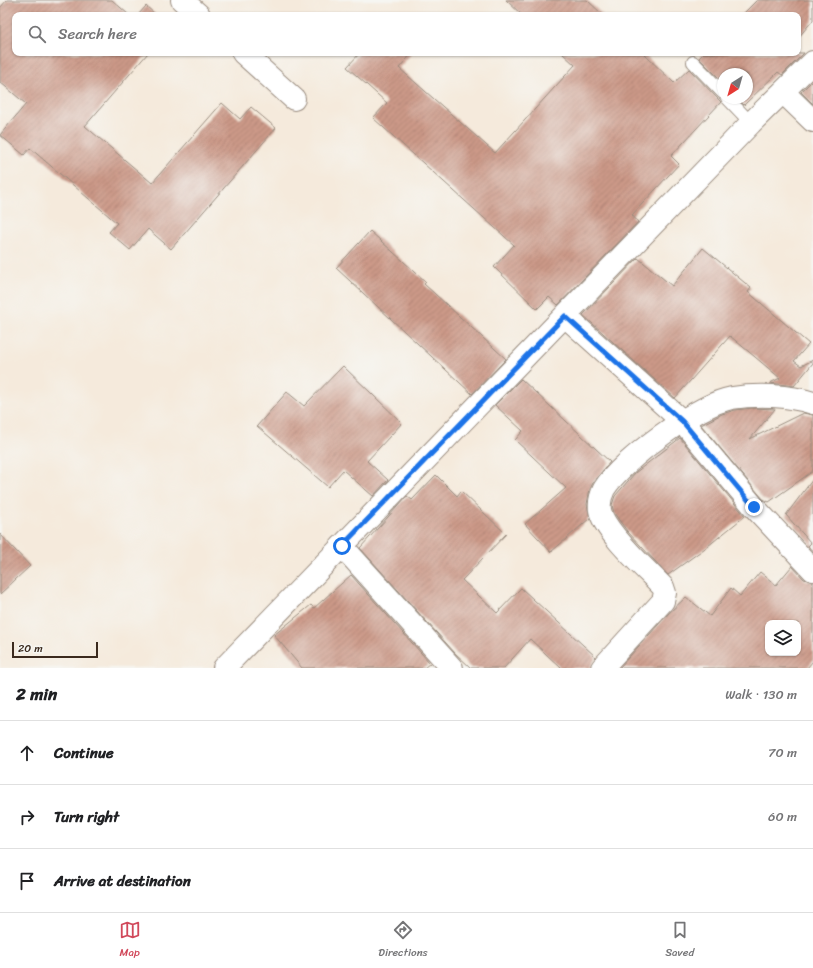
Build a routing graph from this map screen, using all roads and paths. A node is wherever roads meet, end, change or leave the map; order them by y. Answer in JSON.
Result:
{"nodes":[{"id":1,"x":182,"y":0,"type":"edge"},
{"id":2,"x":196,"y":12,"type":"edge"},
{"id":3,"x":246,"y":56,"type":"edge"},
{"id":4,"x":693,"y":62,"type":"dead end"},
{"id":5,"x":813,"y":62,"type":"edge"},
{"id":6,"x":717,"y":87,"type":"edge"},
{"id":7,"x":783,"y":92,"type":"junction"},
{"id":8,"x":294,"y":98,"type":"dead end"},
{"id":9,"x":734,"y":104,"type":"edge"},
{"id":10,"x":813,"y":121,"type":"edge"},
{"id":11,"x":751,"y":123,"type":"junction"},
{"id":12,"x":565,"y":316,"type":"junction"},
{"id":13,"x":813,"y":403,"type":"edge"},
{"id":14,"x":682,"y":421,"type":"junction"},
{"id":15,"x":342,"y":546,"type":"junction"},
{"id":16,"x":813,"y":570,"type":"edge"},
{"id":17,"x":224,"y":668,"type":"edge"},
{"id":18,"x":452,"y":668,"type":"edge"},
{"id":19,"x":602,"y":668,"type":"edge"}],
"edges":[{"from":1,"to":2,"type":"street"},
{"from":3,"to":8,"type":"street"},
{"from":4,"to":6,"type":"lane"},
{"from":5,"to":7,"type":"street"},
{"from":7,"to":10,"type":"street"},
{"from":7,"to":11,"type":"street"},
{"from":9,"to":11,"type":"lane"},
{"from":11,"to":12,"type":"street"},
{"from":12,"to":14,"type":"street"},
{"from":12,"to":15,"type":"street"},
{"from":13,"to":14,"type":"street"},
{"from":14,"to":16,"type":"street"},
{"from":14,"to":19,"type":"street"},
{"from":15,"to":17,"type":"street"},
{"from":15,"to":18,"type":"street"}]}
